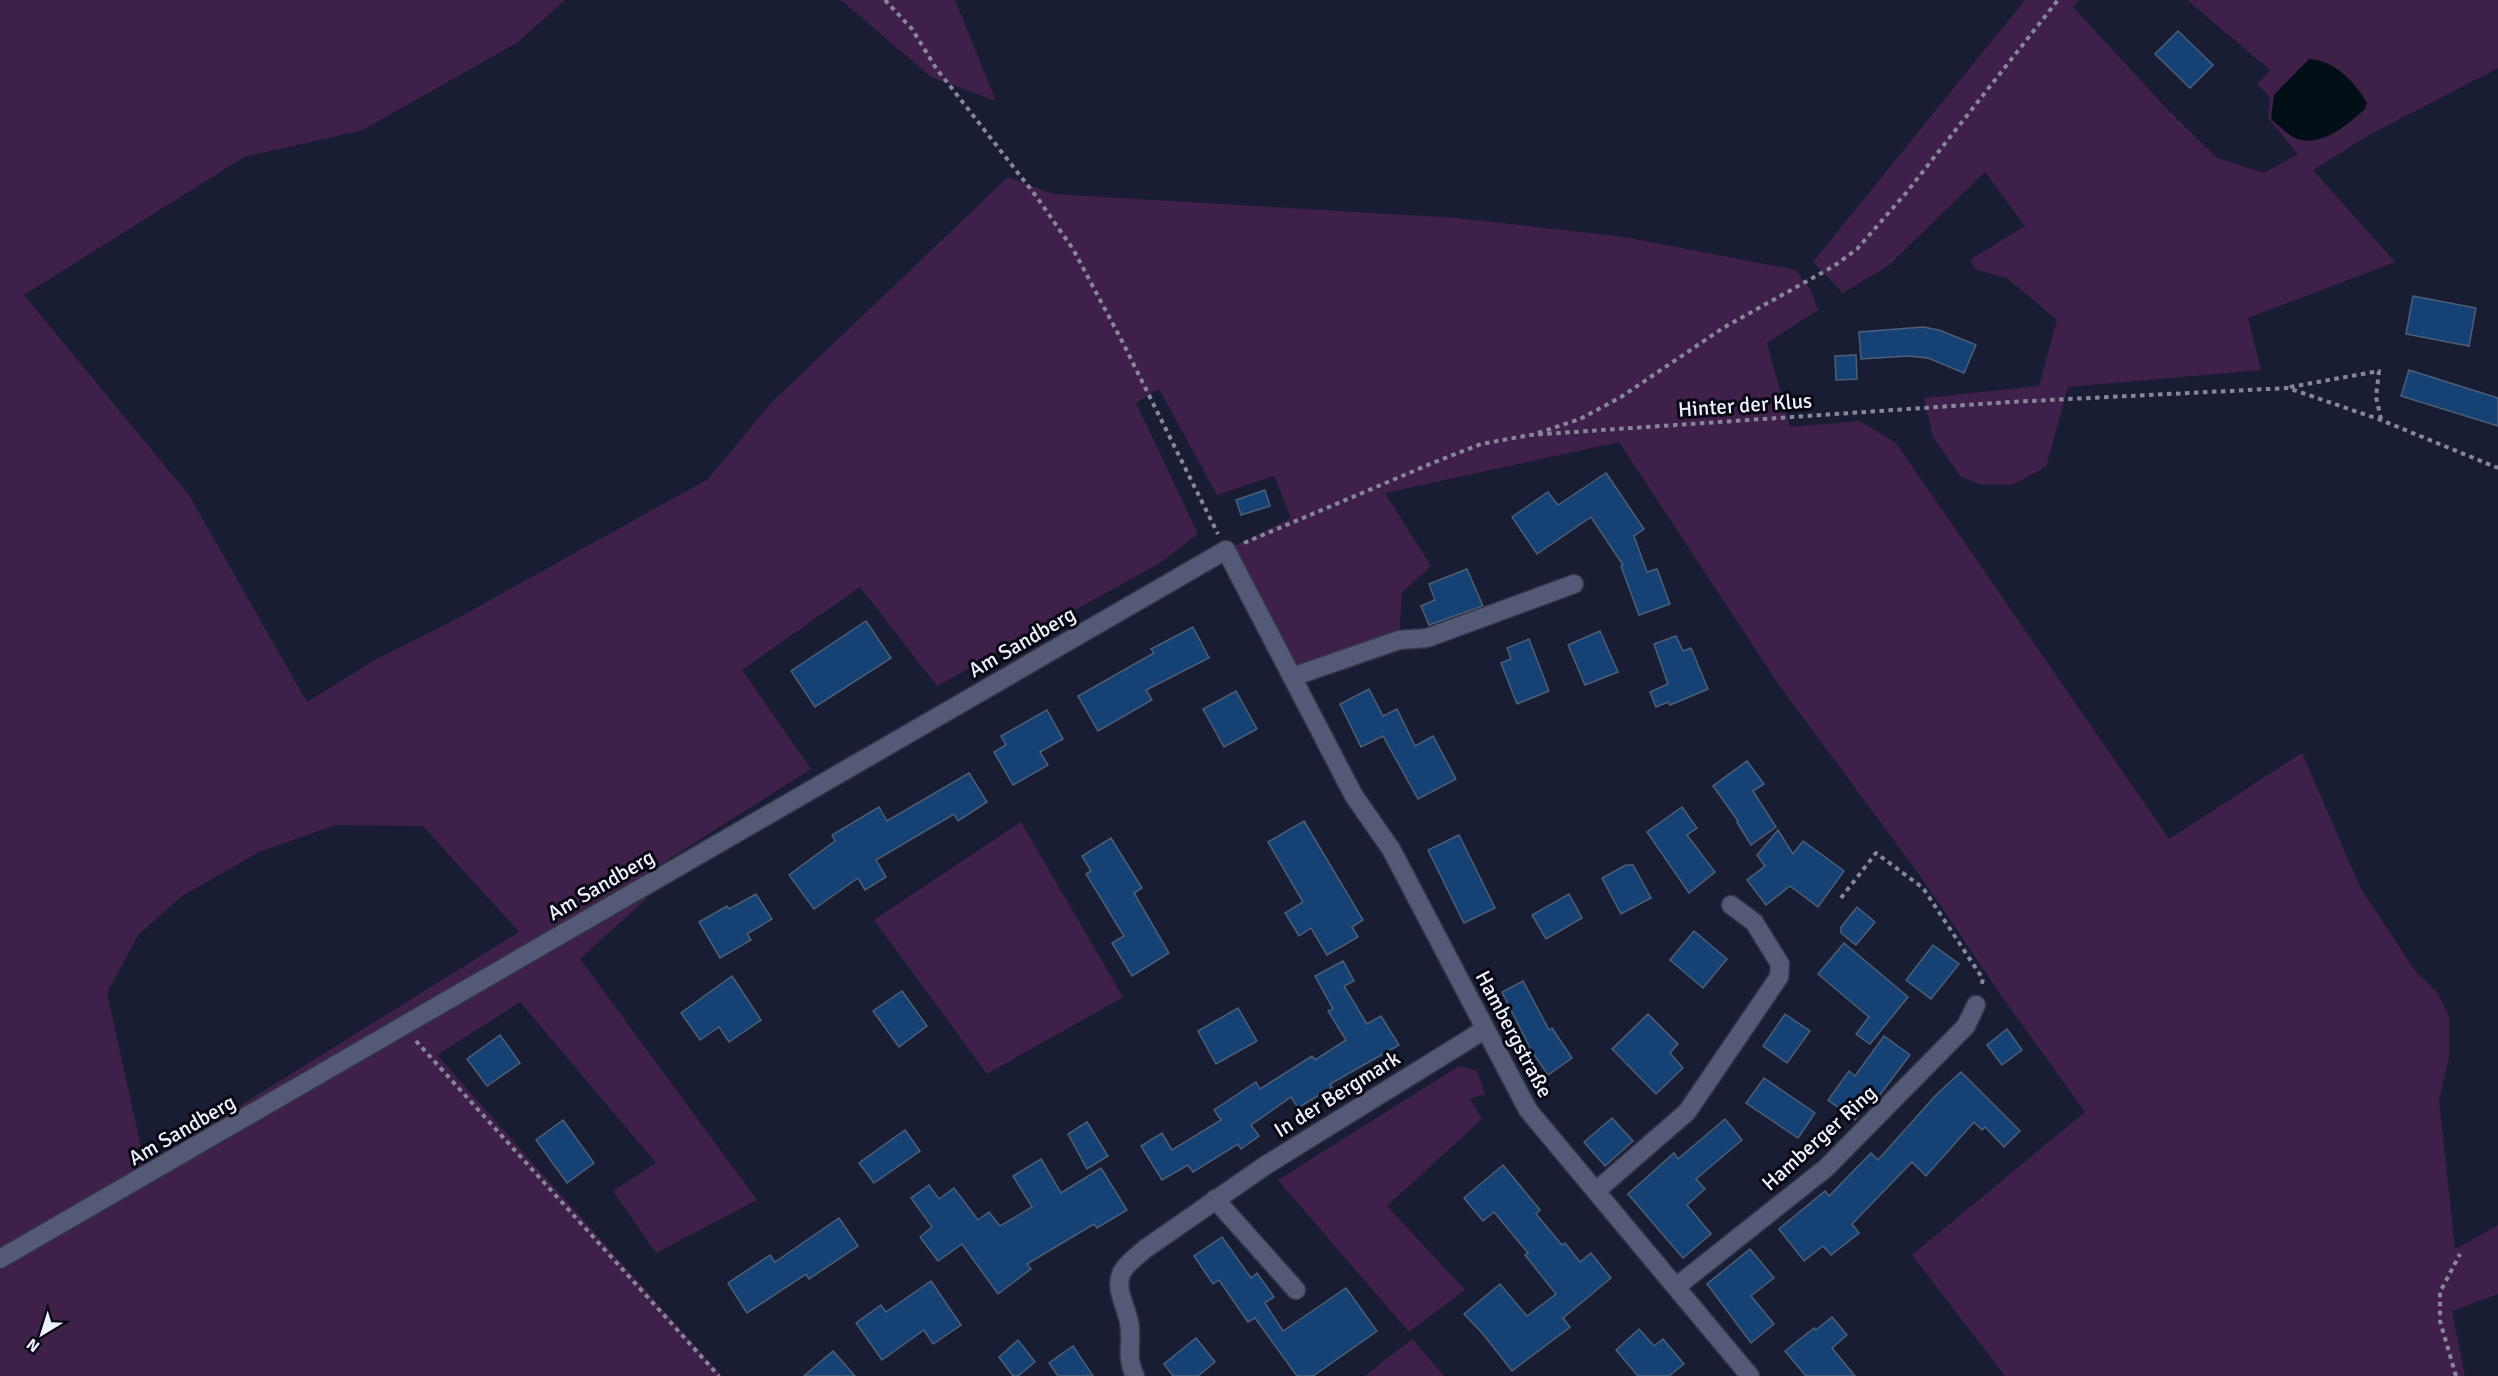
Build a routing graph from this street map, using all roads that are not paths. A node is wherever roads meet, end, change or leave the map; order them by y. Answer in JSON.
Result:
{"nodes":[{"id":1,"x":1226,"y":550,"type":"joint"},
{"id":2,"x":1574,"y":584,"type":"dead end"},
{"id":3,"x":1292,"y":677,"type":"junction"},
{"id":4,"x":1731,"y":905,"type":"dead end"},
{"id":5,"x":1976,"y":1005,"type":"road end"},
{"id":6,"x":1484,"y":1030,"type":"junction"},
{"id":7,"x":1596,"y":1191,"type":"junction"},
{"id":8,"x":1215,"y":1199,"type":"junction"},
{"id":9,"x":0,"y":1259,"type":"edge"},
{"id":10,"x":1676,"y":1287,"type":"junction"},
{"id":11,"x":1296,"y":1290,"type":"dead end"},
{"id":12,"x":1136,"y":1376,"type":"edge"},
{"id":13,"x":1750,"y":1376,"type":"edge"}],
"edges":[{"from":1,"to":3,"type":"street","name":"Hambergstraße"},
{"from":1,"to":9,"type":"street","name":"Am Sandberg"},
{"from":2,"to":3,"type":"street"},
{"from":3,"to":6,"type":"street","name":"Hambergstraße"},
{"from":4,"to":7,"type":"street"},
{"from":5,"to":10,"type":"street","name":"Hamberger Ring"},
{"from":6,"to":7,"type":"street","name":"Hambergstraße"},
{"from":6,"to":8,"type":"street","name":"In der Bergmark"},
{"from":7,"to":10,"type":"street","name":"Hambergstraße"},
{"from":8,"to":11,"type":"street"},
{"from":8,"to":12,"type":"street","name":"In der Bergmark"},
{"from":10,"to":13,"type":"street","name":"Hambergstraße"}]}
